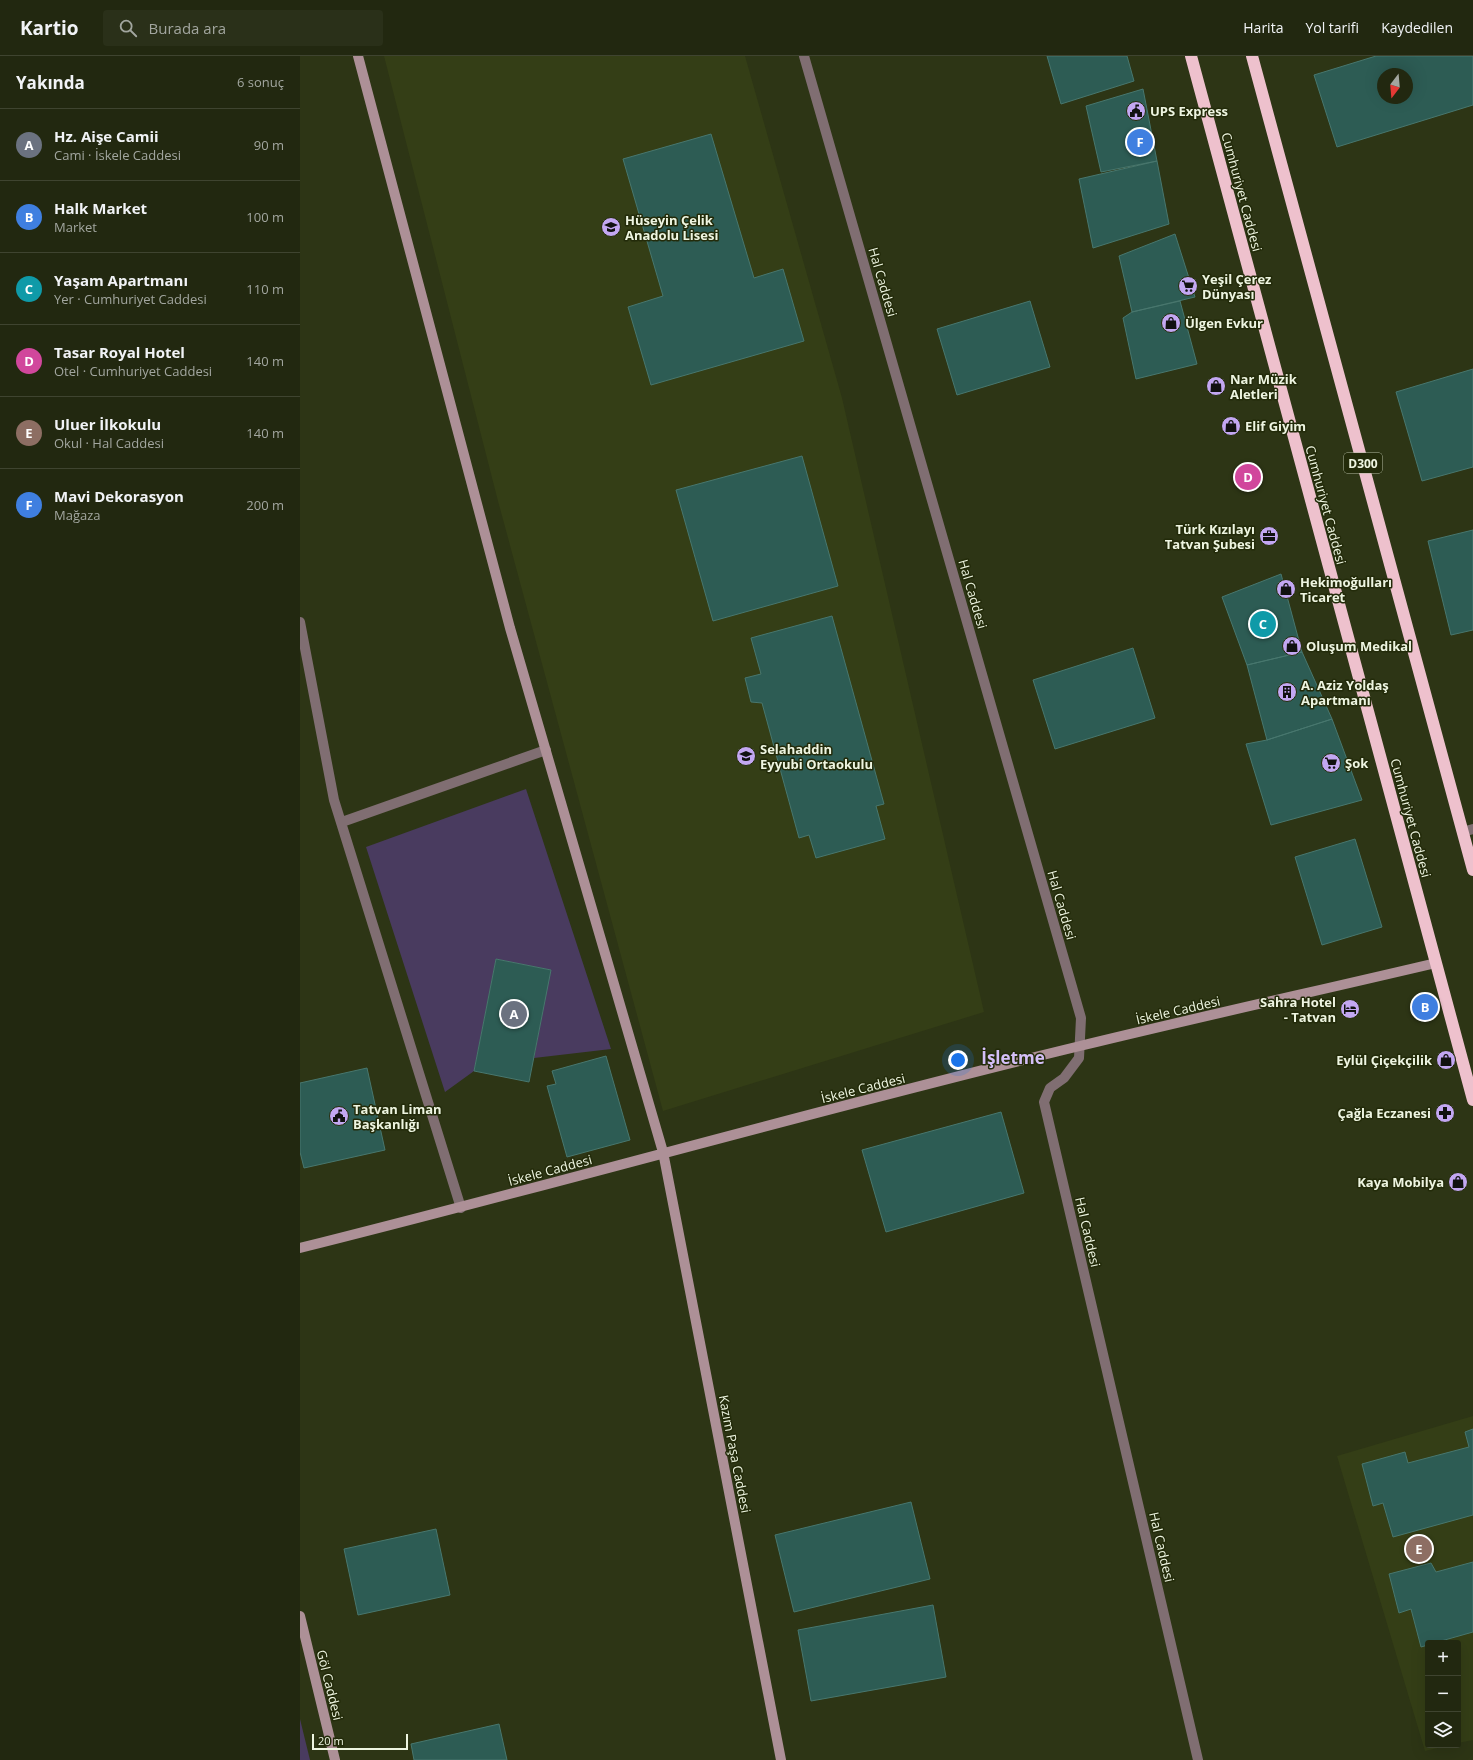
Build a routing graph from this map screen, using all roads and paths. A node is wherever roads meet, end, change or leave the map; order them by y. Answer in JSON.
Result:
{"nodes":[{"id":1,"x":358,"y":56,"type":"edge"},
{"id":2,"x":804,"y":56,"type":"edge"},
{"id":3,"x":1191,"y":56,"type":"edge"},
{"id":4,"x":1252,"y":56,"type":"edge"},
{"id":5,"x":300,"y":622,"type":"edge"},
{"id":6,"x":546,"y":750,"type":"junction"},
{"id":7,"x":342,"y":822,"type":"junction"},
{"id":8,"x":1468,"y":831,"type":"edge"},
{"id":9,"x":1473,"y":870,"type":"edge"},
{"id":10,"x":1436,"y":963,"type":"junction"},
{"id":11,"x":1080,"y":1046,"type":"junction"},
{"id":12,"x":1473,"y":1100,"type":"edge"},
{"id":13,"x":664,"y":1152,"type":"junction"},
{"id":14,"x":461,"y":1208,"type":"junction"},
{"id":15,"x":300,"y":1248,"type":"edge"},
{"id":16,"x":300,"y":1616,"type":"edge"},
{"id":17,"x":335,"y":1760,"type":"edge"},
{"id":18,"x":781,"y":1760,"type":"edge"},
{"id":19,"x":1198,"y":1760,"type":"edge"}],
"edges":[{"from":1,"to":6,"type":"street","name":"Kazım Paşa Caddesi"},
{"from":2,"to":11,"type":"street","name":"Hal Caddesi"},
{"from":3,"to":10,"type":"highway","name":"Cumhuriyet Caddesi"},
{"from":4,"to":8,"type":"highway","number":"D300"},
{"from":5,"to":7,"type":"street"},
{"from":6,"to":7,"type":"street"},
{"from":6,"to":13,"type":"street","name":"Kazım Paşa Caddesi"},
{"from":7,"to":14,"type":"street"},
{"from":8,"to":9,"type":"highway","number":"D300"},
{"from":10,"to":11,"type":"street","name":"İskele Caddesi"},
{"from":10,"to":12,"type":"highway","name":"Cumhuriyet Caddesi"},
{"from":11,"to":13,"type":"street","name":"İskele Caddesi"},
{"from":11,"to":19,"type":"street","name":"Hal Caddesi"},
{"from":13,"to":14,"type":"street","name":"İskele Caddesi"},
{"from":13,"to":18,"type":"street","name":"Kazım Paşa Caddesi"},
{"from":14,"to":15,"type":"street","name":"İskele Caddesi"},
{"from":16,"to":17,"type":"street","name":"Göl Caddesi"}]}
